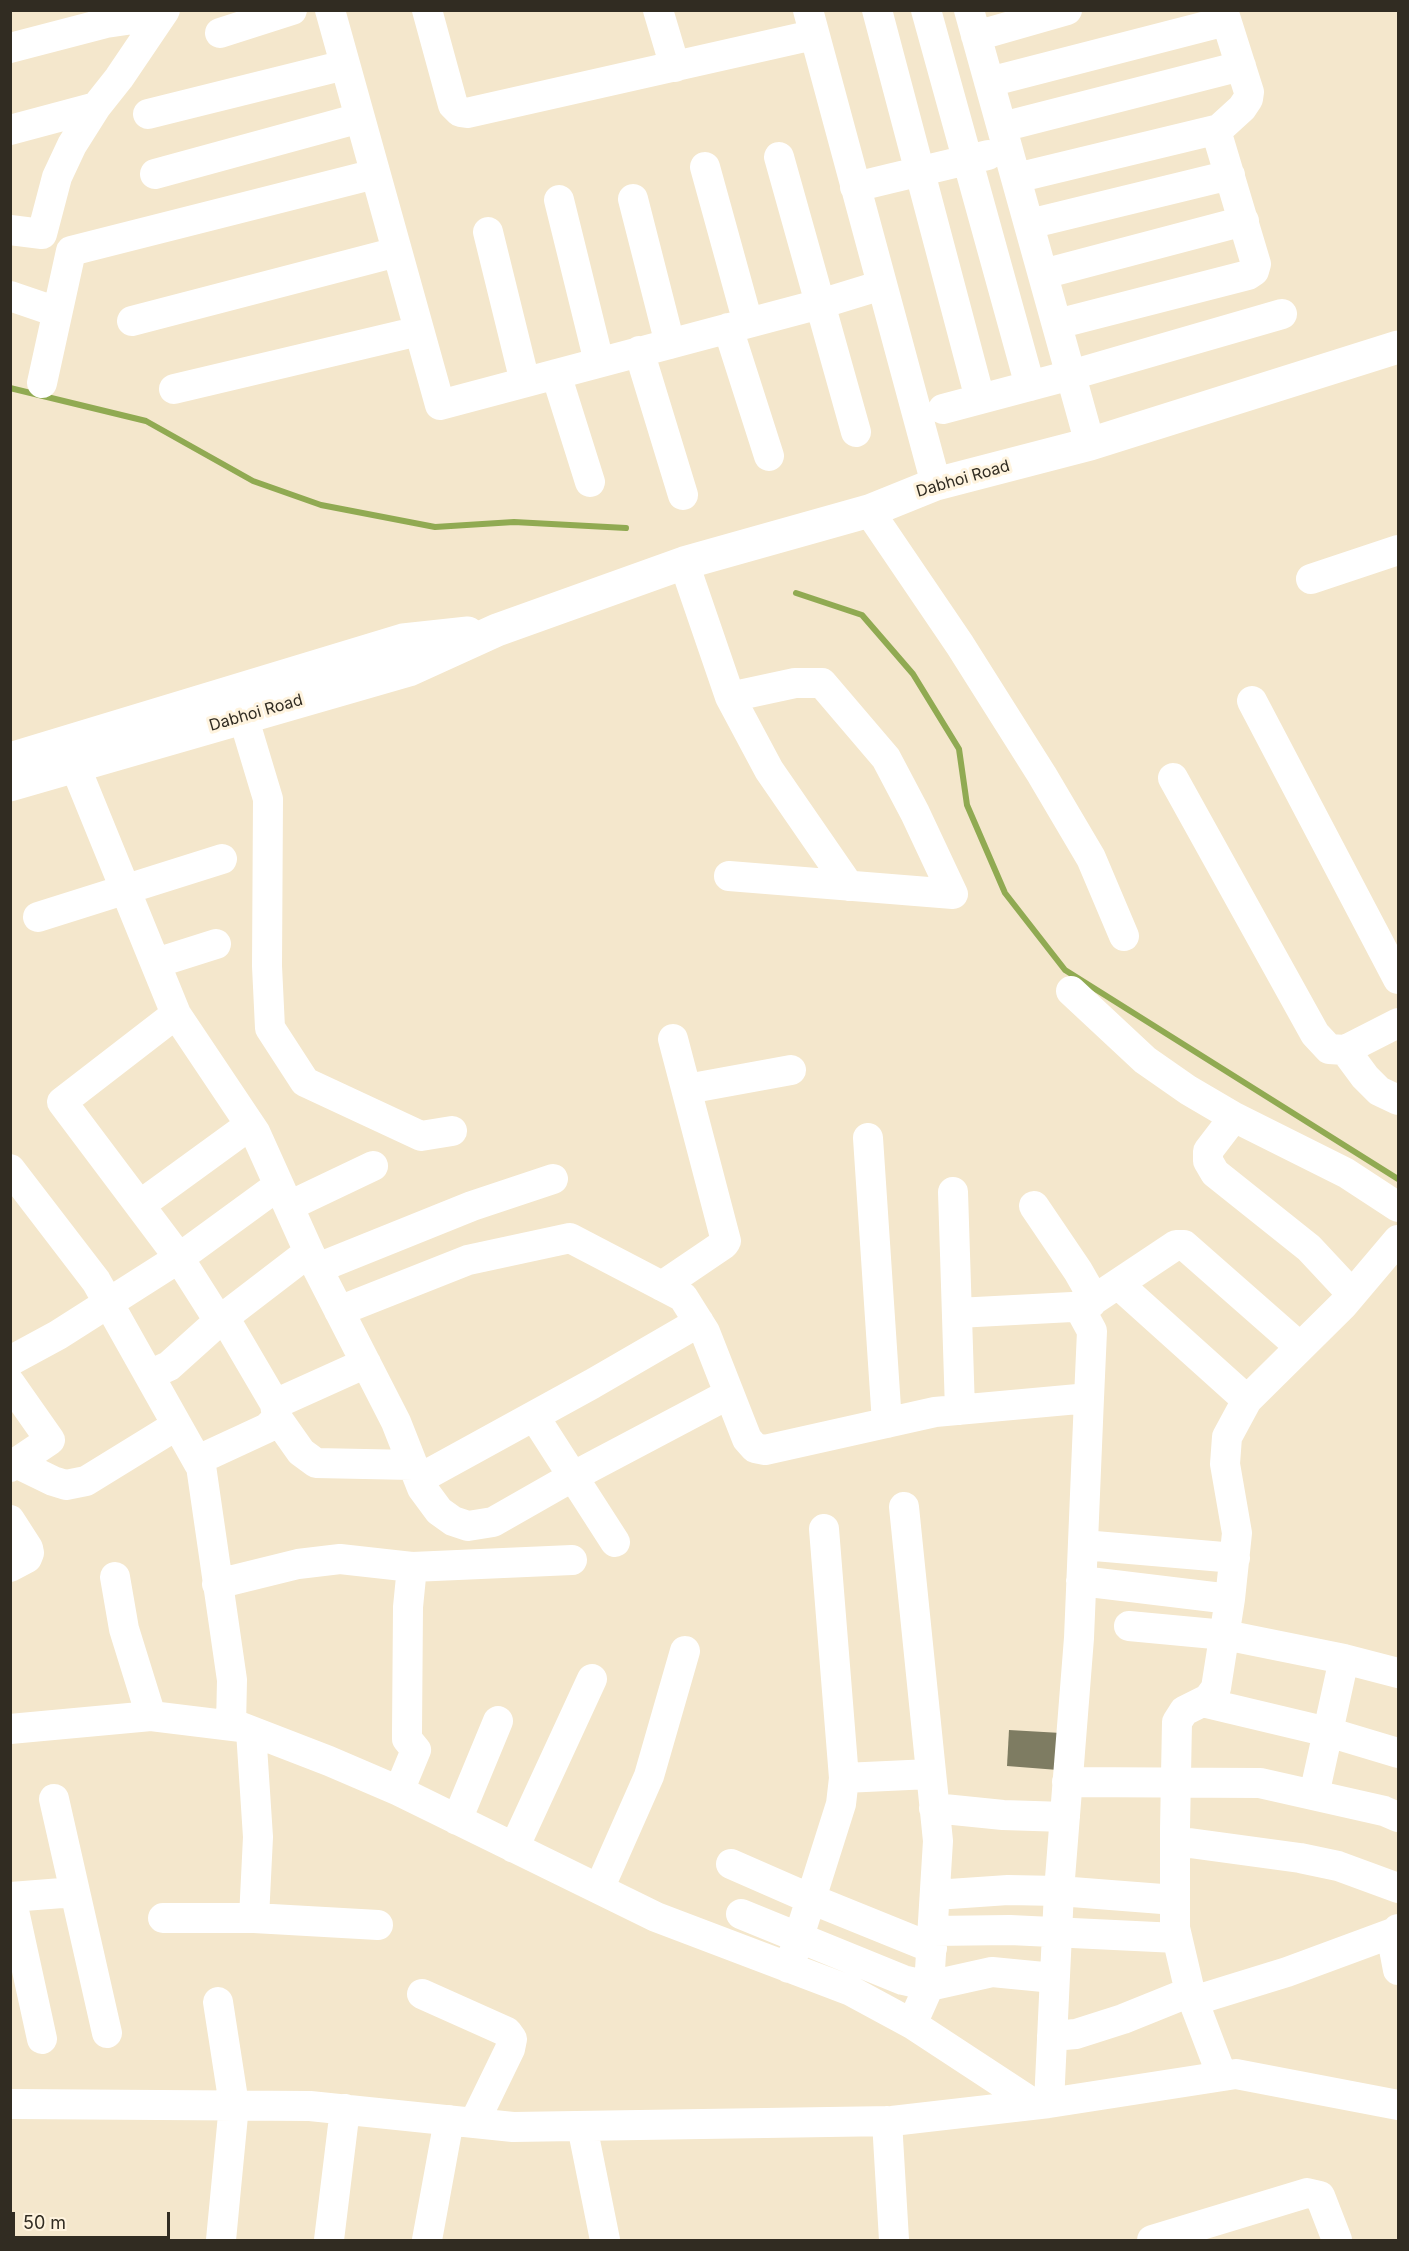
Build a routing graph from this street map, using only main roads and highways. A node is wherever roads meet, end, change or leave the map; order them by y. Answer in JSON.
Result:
{"nodes":[{"id":1,"x":1398,"y":347,"type":"edge"},
{"id":2,"x":497,"y":630,"type":"junction"},
{"id":3,"x":73,"y":754,"type":"junction"},
{"id":4,"x":10,"y":759,"type":"edge"},
{"id":5,"x":10,"y":785,"type":"edge"}],
"edges":[{"from":1,"to":2,"type":"main road","name":"Dabhoi Road"},
{"from":2,"to":3,"type":"main road","name":"Dabhoi Road"},
{"from":2,"to":3,"type":"main road","name":"Dabhoi Road"},
{"from":3,"to":4,"type":"main road","name":"Dabhoi Road"},
{"from":3,"to":5,"type":"main road","name":"Dabhoi Road"}]}
